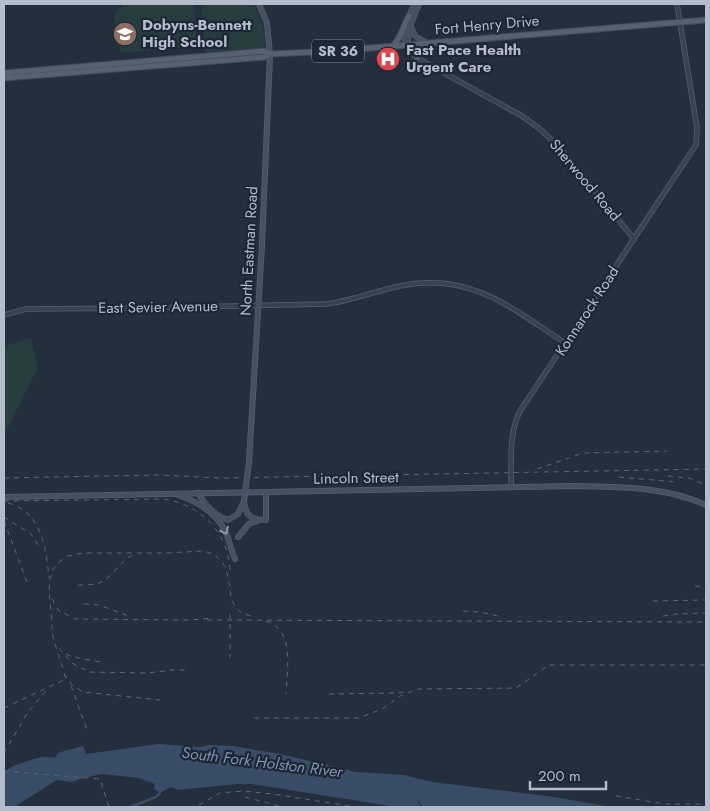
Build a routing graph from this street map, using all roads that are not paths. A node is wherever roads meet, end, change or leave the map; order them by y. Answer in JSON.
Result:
{"nodes":[{"id":1,"x":259,"y":4,"type":"edge"},
{"id":2,"x":414,"y":4,"type":"edge"},
{"id":3,"x":419,"y":4,"type":"edge"},
{"id":4,"x":677,"y":4,"type":"edge"},
{"id":5,"x":409,"y":16,"type":"junction"},
{"id":6,"x":706,"y":20,"type":"edge"},
{"id":7,"x":680,"y":22,"type":"junction"},
{"id":8,"x":411,"y":24,"type":"junction"},
{"id":9,"x":424,"y":43,"type":"junction"},
{"id":10,"x":407,"y":45,"type":"junction"},
{"id":11,"x":393,"y":46,"type":"junction"},
{"id":12,"x":270,"y":54,"type":"junction"},
{"id":13,"x":417,"y":58,"type":"junction"},
{"id":14,"x":4,"y":73,"type":"edge"},
{"id":15,"x":4,"y":78,"type":"edge"},
{"id":16,"x":634,"y":239,"type":"junction"},
{"id":17,"x":259,"y":305,"type":"junction"},
{"id":18,"x":4,"y":315,"type":"edge"},
{"id":19,"x":565,"y":343,"type":"junction"},
{"id":20,"x":511,"y":487,"type":"junction"},
{"id":21,"x":266,"y":492,"type":"junction"},
{"id":22,"x":198,"y":493,"type":"junction"},
{"id":23,"x":206,"y":493,"type":"junction"},
{"id":24,"x":175,"y":494,"type":"junction"},
{"id":25,"x":4,"y":497,"type":"edge"},
{"id":26,"x":244,"y":501,"type":"junction"},
{"id":27,"x":205,"y":504,"type":"junction"},
{"id":28,"x":706,"y":505,"type":"edge"},
{"id":29,"x":264,"y":520,"type":"junction"},
{"id":30,"x":238,"y":537,"type":"dead end"},
{"id":31,"x":235,"y":559,"type":"dead end"}],
"edges":[{"from":1,"to":12,"type":"main road","name":"North Eastman Road"},
{"from":2,"to":5,"type":"main road"},
{"from":3,"to":8,"type":"main road"},
{"from":4,"to":7,"type":"street"},
{"from":5,"to":10,"type":"main road"},
{"from":5,"to":11,"type":"main road"},
{"from":6,"to":7,"type":"main road","name":"Fort Henry Drive","number":"SR 36"},
{"from":7,"to":9,"type":"main road","name":"Fort Henry Drive","number":"SR 36"},
{"from":7,"to":16,"type":"street","name":"Konnarock Road"},
{"from":8,"to":9,"type":"main road"},
{"from":8,"to":10,"type":"main road"},
{"from":9,"to":10,"type":"main road","name":"Fort Henry Drive","number":"SR 36"},
{"from":9,"to":13,"type":"main road"},
{"from":10,"to":11,"type":"main road","name":"Fort Henry Drive","number":"SR 36"},
{"from":10,"to":13,"type":"street","name":"Sherwood Road"},
{"from":11,"to":12,"type":"main road","name":"Fort Henry Drive","number":"SR 36"},
{"from":12,"to":14,"type":"main road","name":"Fort Henry Drive","number":"SR 36"},
{"from":12,"to":15,"type":"main road","name":"Fort Henry Drive","number":"SR 36"},
{"from":12,"to":17,"type":"main road","name":"North Eastman Road"},
{"from":13,"to":16,"type":"street","name":"Sherwood Road"},
{"from":16,"to":19,"type":"street","name":"Konnarock Road"},
{"from":17,"to":18,"type":"street","name":"East Sevier Avenue"},
{"from":17,"to":19,"type":"street","name":"East Sevier Avenue"},
{"from":17,"to":26,"type":"main road","name":"North Eastman Road","bridge":true},
{"from":19,"to":20,"type":"street","name":"Konnarock Road"},
{"from":20,"to":21,"type":"main road","name":"Lincoln Street"},
{"from":20,"to":28,"type":"main road","name":"Lincoln Street"},
{"from":21,"to":23,"type":"main road","name":"Lincoln Street"},
{"from":21,"to":29,"type":"main road"},
{"from":22,"to":23,"type":"main road","name":"Lincoln Street"},
{"from":22,"to":24,"type":"main road","name":"Lincoln Street"},
{"from":22,"to":27,"type":"main road"},
{"from":23,"to":27,"type":"main road"},
{"from":24,"to":25,"type":"main road","name":"Lincoln Street"},
{"from":24,"to":31,"type":"main road","one_way":true},
{"from":26,"to":27,"type":"main road"},
{"from":26,"to":29,"type":"main road"},
{"from":29,"to":30,"type":"main road"}]}
